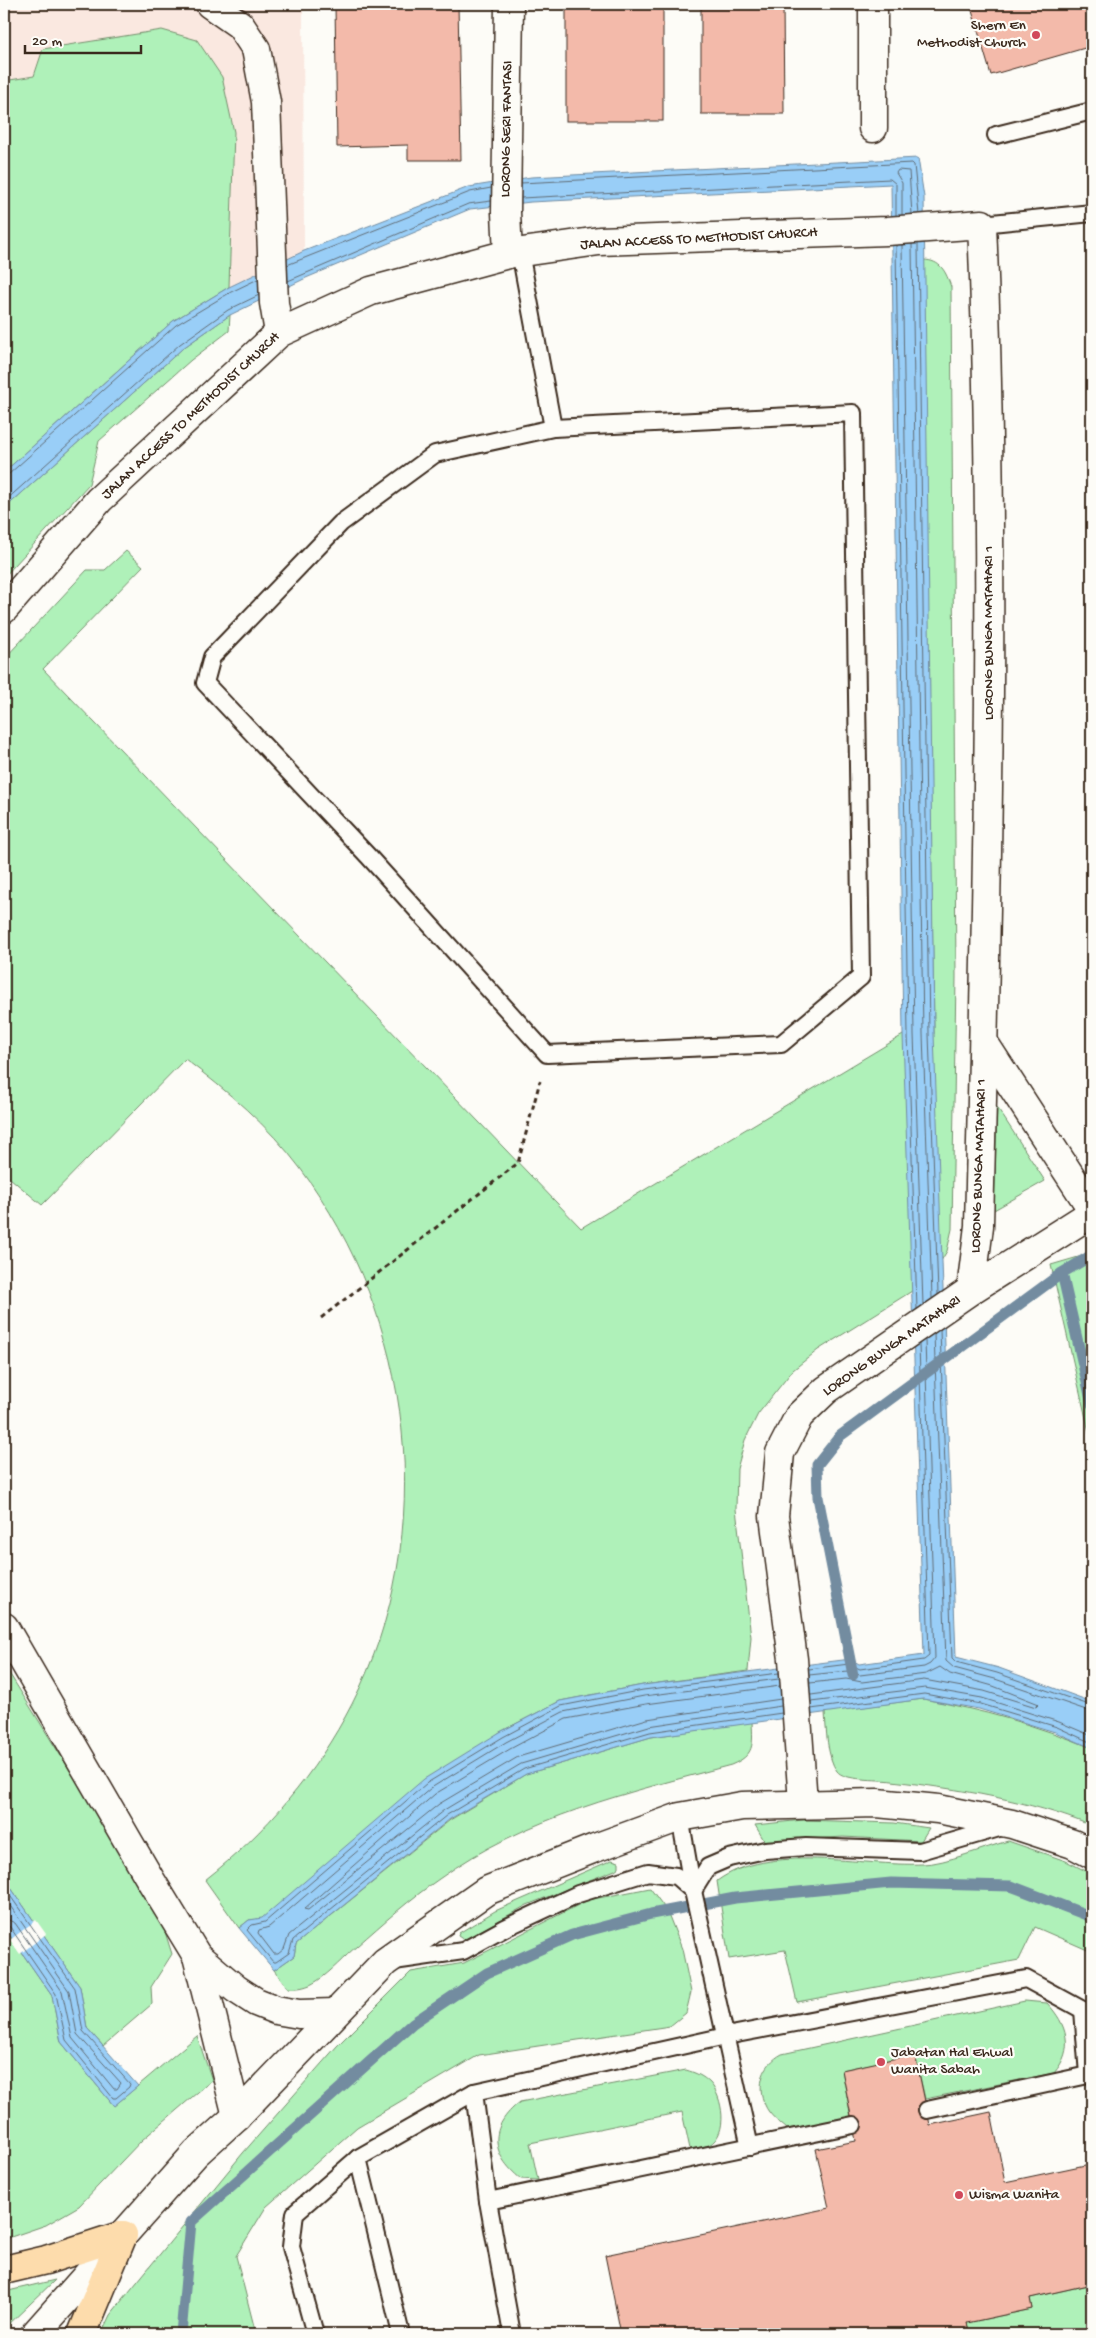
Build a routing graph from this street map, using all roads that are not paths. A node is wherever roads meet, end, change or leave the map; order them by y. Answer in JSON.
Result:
{"nodes":[{"id":1,"x":210,"y":4,"type":"edge"},
{"id":2,"x":509,"y":4,"type":"edge"},
{"id":3,"x":873,"y":4,"type":"edge"},
{"id":4,"x":1092,"y":111,"type":"edge"},
{"id":5,"x":873,"y":128,"type":"dead end"},
{"id":6,"x":996,"y":135,"type":"dead end"},
{"id":7,"x":1092,"y":213,"type":"edge"},
{"id":8,"x":982,"y":224,"type":"junction"},
{"id":9,"x":514,"y":253,"type":"junction"},
{"id":10,"x":279,"y":333,"type":"junction"},
{"id":11,"x":553,"y":428,"type":"junction"},
{"id":12,"x":4,"y":609,"type":"edge"},
{"id":13,"x":984,"y":1042,"type":"junction"},
{"id":14,"x":1092,"y":1209,"type":"edge"},
{"id":15,"x":1092,"y":1213,"type":"edge"},
{"id":16,"x":971,"y":1290,"type":"junction"},
{"id":17,"x":4,"y":1627,"type":"edge"},
{"id":18,"x":803,"y":1803,"type":"junction"},
{"id":19,"x":680,"y":1817,"type":"junction"},
{"id":20,"x":1012,"y":1824,"type":"junction"},
{"id":21,"x":1092,"y":1854,"type":"edge"},
{"id":22,"x":693,"y":1891,"type":"junction"},
{"id":23,"x":198,"y":1956,"type":"junction"},
{"id":24,"x":385,"y":1962,"type":"junction"},
{"id":25,"x":335,"y":2013,"type":"junction"},
{"id":26,"x":1088,"y":2013,"type":"edge"},
{"id":27,"x":726,"y":2036,"type":"junction"},
{"id":28,"x":474,"y":2092,"type":"junction"},
{"id":29,"x":927,"y":2110,"type":"dead end"},
{"id":30,"x":237,"y":2116,"type":"junction"},
{"id":31,"x":853,"y":2125,"type":"dead end"},
{"id":32,"x":750,"y":2146,"type":"junction"},
{"id":33,"x":358,"y":2158,"type":"junction"},
{"id":34,"x":488,"y":2201,"type":"junction"},
{"id":35,"x":123,"y":2235,"type":"junction"},
{"id":36,"x":4,"y":2270,"type":"edge"},
{"id":37,"x":35,"y":2334,"type":"edge"},
{"id":38,"x":82,"y":2334,"type":"edge"},
{"id":39,"x":315,"y":2334,"type":"edge"},
{"id":40,"x":401,"y":2334,"type":"edge"},
{"id":41,"x":512,"y":2334,"type":"edge"}],
"edges":[{"from":1,"to":10,"type":"street"},
{"from":2,"to":9,"type":"street","name":"LORONG SERI FANTASI"},
{"from":3,"to":5,"type":"street"},
{"from":4,"to":6,"type":"lane"},
{"from":7,"to":8,"type":"lane"},
{"from":8,"to":9,"type":"street","name":"JALAN ACCESS TO METHODIST CHURCH"},
{"from":8,"to":13,"type":"street","name":"LORONG BUNGA MATAHARI 1"},
{"from":9,"to":10,"type":"street","name":"JALAN ACCESS TO METHODIST CHURCH"},
{"from":9,"to":11,"type":"lane"},
{"from":10,"to":12,"type":"street","name":"JALAN ACCESS TO METHODIST CHURCH"},
{"from":11,"to":11,"type":"lane"},
{"from":13,"to":14,"type":"street","name":"LORONG BUNGA MATAHARI 1"},
{"from":13,"to":16,"type":"street","name":"LORONG BUNGA MATAHARI 1"},
{"from":15,"to":16,"type":"street","name":"LORONG BUNGA MATAHARI"},
{"from":16,"to":18,"type":"street","name":"LORONG BUNGA MATAHARI"},
{"from":17,"to":23,"type":"street"},
{"from":18,"to":19,"type":"street"},
{"from":18,"to":20,"type":"street"},
{"from":19,"to":22,"type":"lane"},
{"from":19,"to":24,"type":"street"},
{"from":20,"to":21,"type":"street"},
{"from":20,"to":22,"type":"lane"},
{"from":22,"to":24,"type":"lane"},
{"from":22,"to":27,"type":"lane"},
{"from":23,"to":25,"type":"street"},
{"from":23,"to":30,"type":"street"},
{"from":24,"to":25,"type":"street"},
{"from":25,"to":30,"type":"street"},
{"from":26,"to":27,"type":"lane"},
{"from":26,"to":29,"type":"lane"},
{"from":27,"to":28,"type":"lane"},
{"from":27,"to":32,"type":"lane"},
{"from":28,"to":33,"type":"lane"},
{"from":28,"to":34,"type":"lane"},
{"from":30,"to":35,"type":"street"},
{"from":31,"to":32,"type":"lane"},
{"from":32,"to":34,"type":"lane"},
{"from":33,"to":39,"type":"lane"},
{"from":33,"to":40,"type":"lane"},
{"from":34,"to":41,"type":"lane"},
{"from":35,"to":36,"type":"main road"},
{"from":35,"to":37,"type":"street"},
{"from":35,"to":38,"type":"main road"}]}
